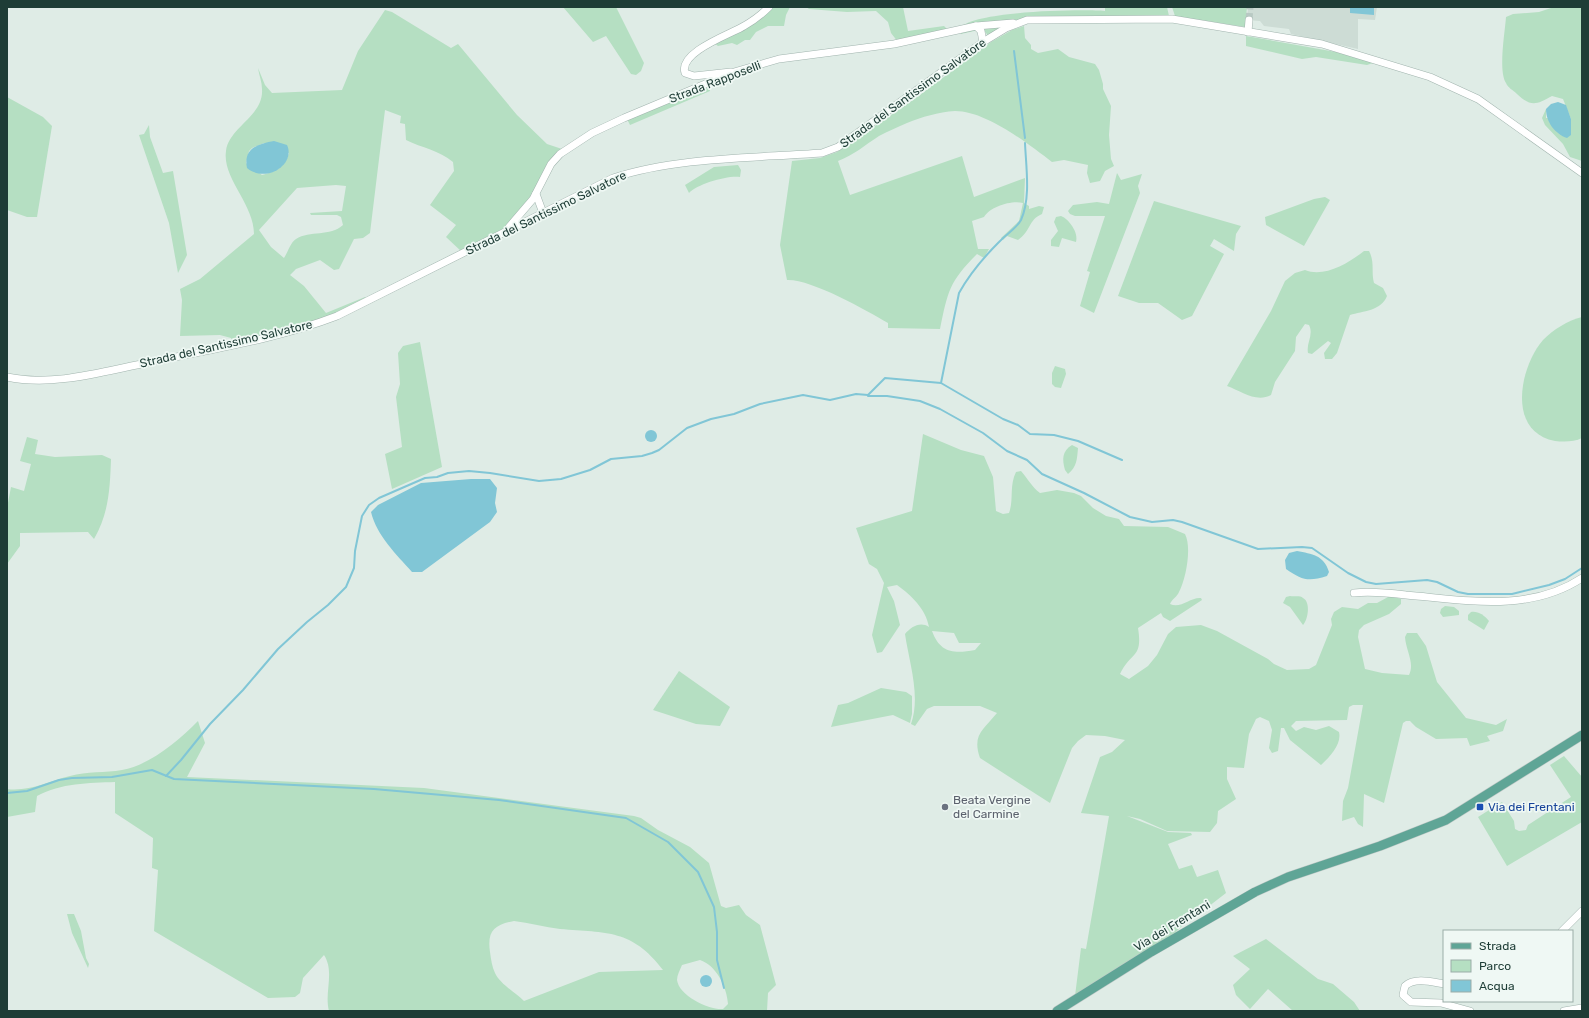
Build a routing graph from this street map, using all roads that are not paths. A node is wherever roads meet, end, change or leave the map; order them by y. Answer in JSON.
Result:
{"nodes":[{"id":1,"x":769,"y":7,"type":"edge"},
{"id":2,"x":1249,"y":20,"type":"tunnel mouth"},
{"id":3,"x":1018,"y":22,"type":"junction"},
{"id":4,"x":976,"y":26,"type":"junction"},
{"id":5,"x":1248,"y":32,"type":"junction"},
{"id":6,"x":983,"y":42,"type":"junction"},
{"id":7,"x":734,"y":72,"type":"junction"},
{"id":8,"x":1582,"y":173,"type":"edge"},
{"id":9,"x":536,"y":194,"type":"junction"},
{"id":10,"x":543,"y":213,"type":"junction"},
{"id":11,"x":505,"y":232,"type":"junction"},
{"id":12,"x":7,"y":377,"type":"edge"},
{"id":13,"x":1582,"y":578,"type":"edge"},
{"id":14,"x":1354,"y":593,"type":"dead end"},
{"id":15,"x":1582,"y":735,"type":"edge"},
{"id":16,"x":1582,"y":912,"type":"edge"},
{"id":17,"x":1563,"y":930,"type":"edge"},
{"id":18,"x":1443,"y":984,"type":"edge"},
{"id":19,"x":1582,"y":1008,"type":"edge"},
{"id":20,"x":1057,"y":1011,"type":"edge"},
{"id":21,"x":1470,"y":1011,"type":"edge"},
{"id":22,"x":1564,"y":1011,"type":"edge"}],
"edges":[{"from":1,"to":7,"type":"street"},
{"from":2,"to":5,"type":"street"},
{"from":3,"to":4,"type":"street","name":"Strada Rapposelli"},
{"from":3,"to":5,"type":"street","name":"Strada del Santissimo Salvatore"},
{"from":3,"to":6,"type":"street","name":"Strada del Santissimo Salvatore"},
{"from":4,"to":6,"type":"street"},
{"from":4,"to":7,"type":"street","name":"Strada Rapposelli"},
{"from":5,"to":8,"type":"street","name":"Strada del Santissimo Salvatore"},
{"from":6,"to":10,"type":"street","name":"Strada del Santissimo Salvatore"},
{"from":7,"to":9,"type":"street","name":"Strada Rapposelli"},
{"from":9,"to":10,"type":"street"},
{"from":9,"to":11,"type":"street","name":"Strada Rapposelli"},
{"from":10,"to":11,"type":"street","name":"Strada del Santissimo Salvatore"},
{"from":11,"to":12,"type":"street","name":"Strada del Santissimo Salvatore"},
{"from":13,"to":14,"type":"street"},
{"from":15,"to":20,"type":"main road","name":"Via dei Frentani"},
{"from":16,"to":17,"type":"street"},
{"from":18,"to":21,"type":"street"},
{"from":19,"to":22,"type":"street"}]}
